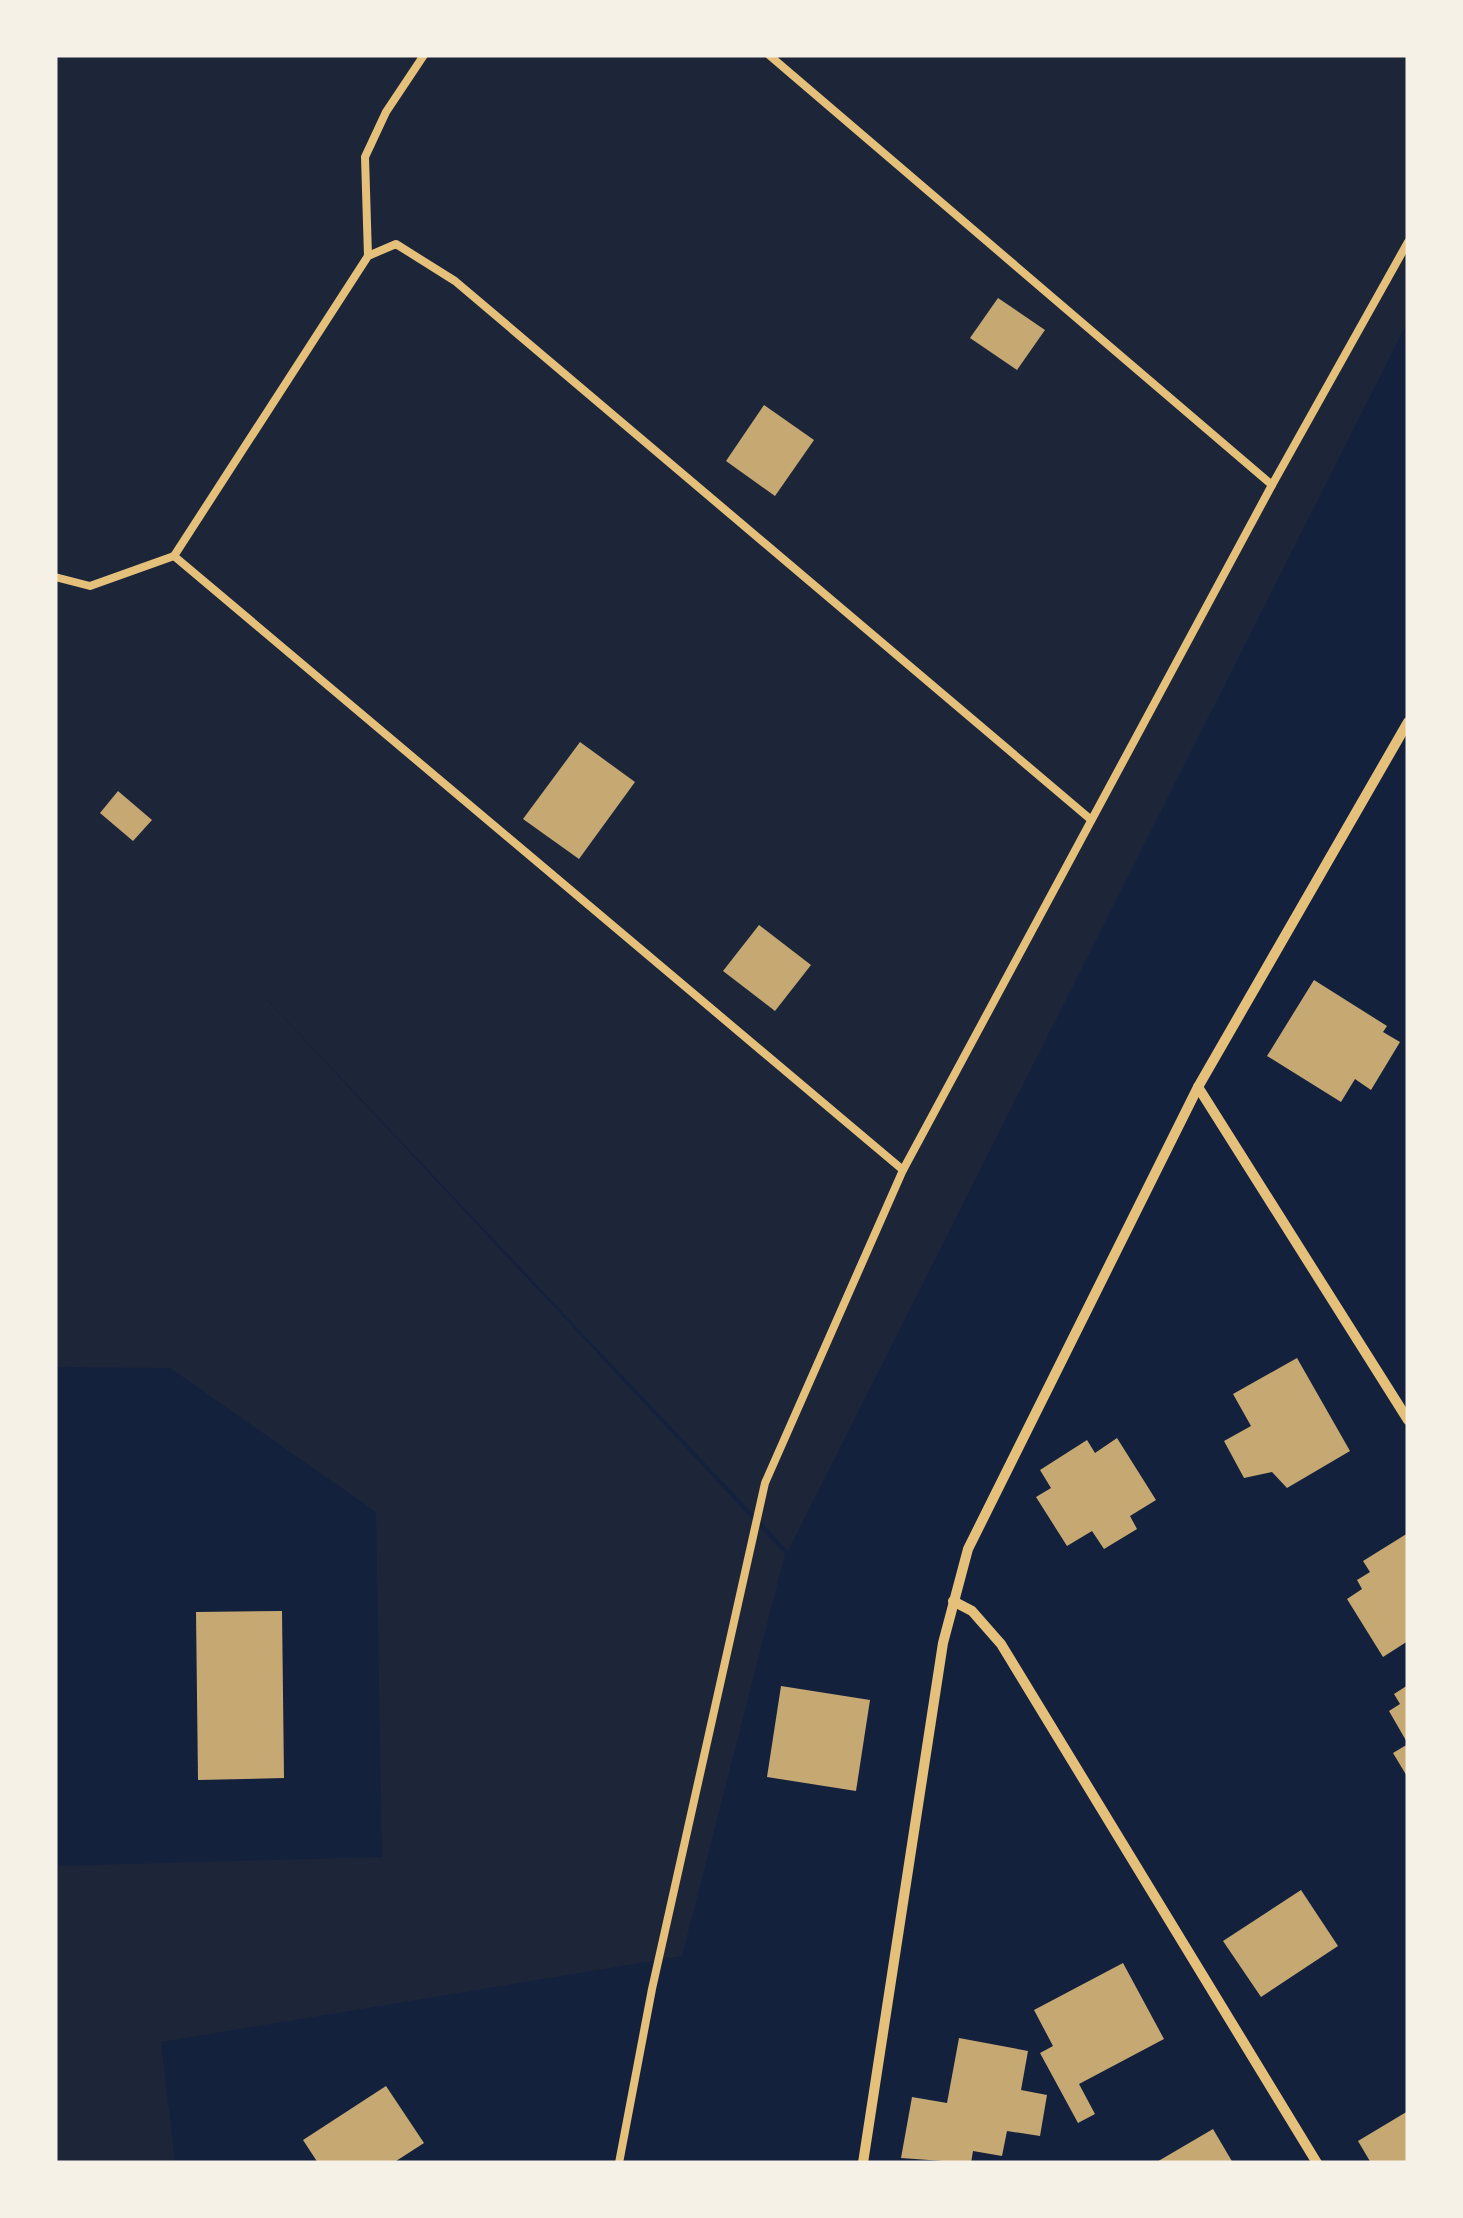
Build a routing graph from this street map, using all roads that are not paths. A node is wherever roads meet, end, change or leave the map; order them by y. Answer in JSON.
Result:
{"nodes":[{"id":1,"x":424,"y":55,"type":"edge"},
{"id":2,"x":769,"y":55,"type":"edge"},
{"id":3,"x":1408,"y":242,"type":"edge"},
{"id":4,"x":368,"y":256,"type":"junction"},
{"id":5,"x":1272,"y":485,"type":"junction"},
{"id":6,"x":174,"y":556,"type":"junction"},
{"id":7,"x":55,"y":577,"type":"edge"},
{"id":8,"x":1408,"y":722,"type":"edge"},
{"id":9,"x":1089,"y":818,"type":"junction"},
{"id":10,"x":1198,"y":1087,"type":"junction"},
{"id":11,"x":903,"y":1170,"type":"junction"},
{"id":12,"x":1408,"y":1420,"type":"edge"},
{"id":13,"x":953,"y":1601,"type":"junction"},
{"id":14,"x":618,"y":2163,"type":"edge"},
{"id":15,"x":863,"y":2163,"type":"edge"},
{"id":16,"x":1317,"y":2163,"type":"edge"}],
"edges":[{"from":1,"to":4,"type":"lane"},
{"from":2,"to":5,"type":"lane"},
{"from":3,"to":5,"type":"lane"},
{"from":4,"to":6,"type":"lane"},
{"from":4,"to":9,"type":"lane"},
{"from":5,"to":9,"type":"lane"},
{"from":6,"to":7,"type":"lane"},
{"from":6,"to":11,"type":"lane"},
{"from":8,"to":10,"type":"street"},
{"from":9,"to":11,"type":"lane"},
{"from":10,"to":12,"type":"street"},
{"from":10,"to":13,"type":"street"},
{"from":11,"to":14,"type":"lane"},
{"from":13,"to":15,"type":"street"},
{"from":13,"to":16,"type":"street"}]}
